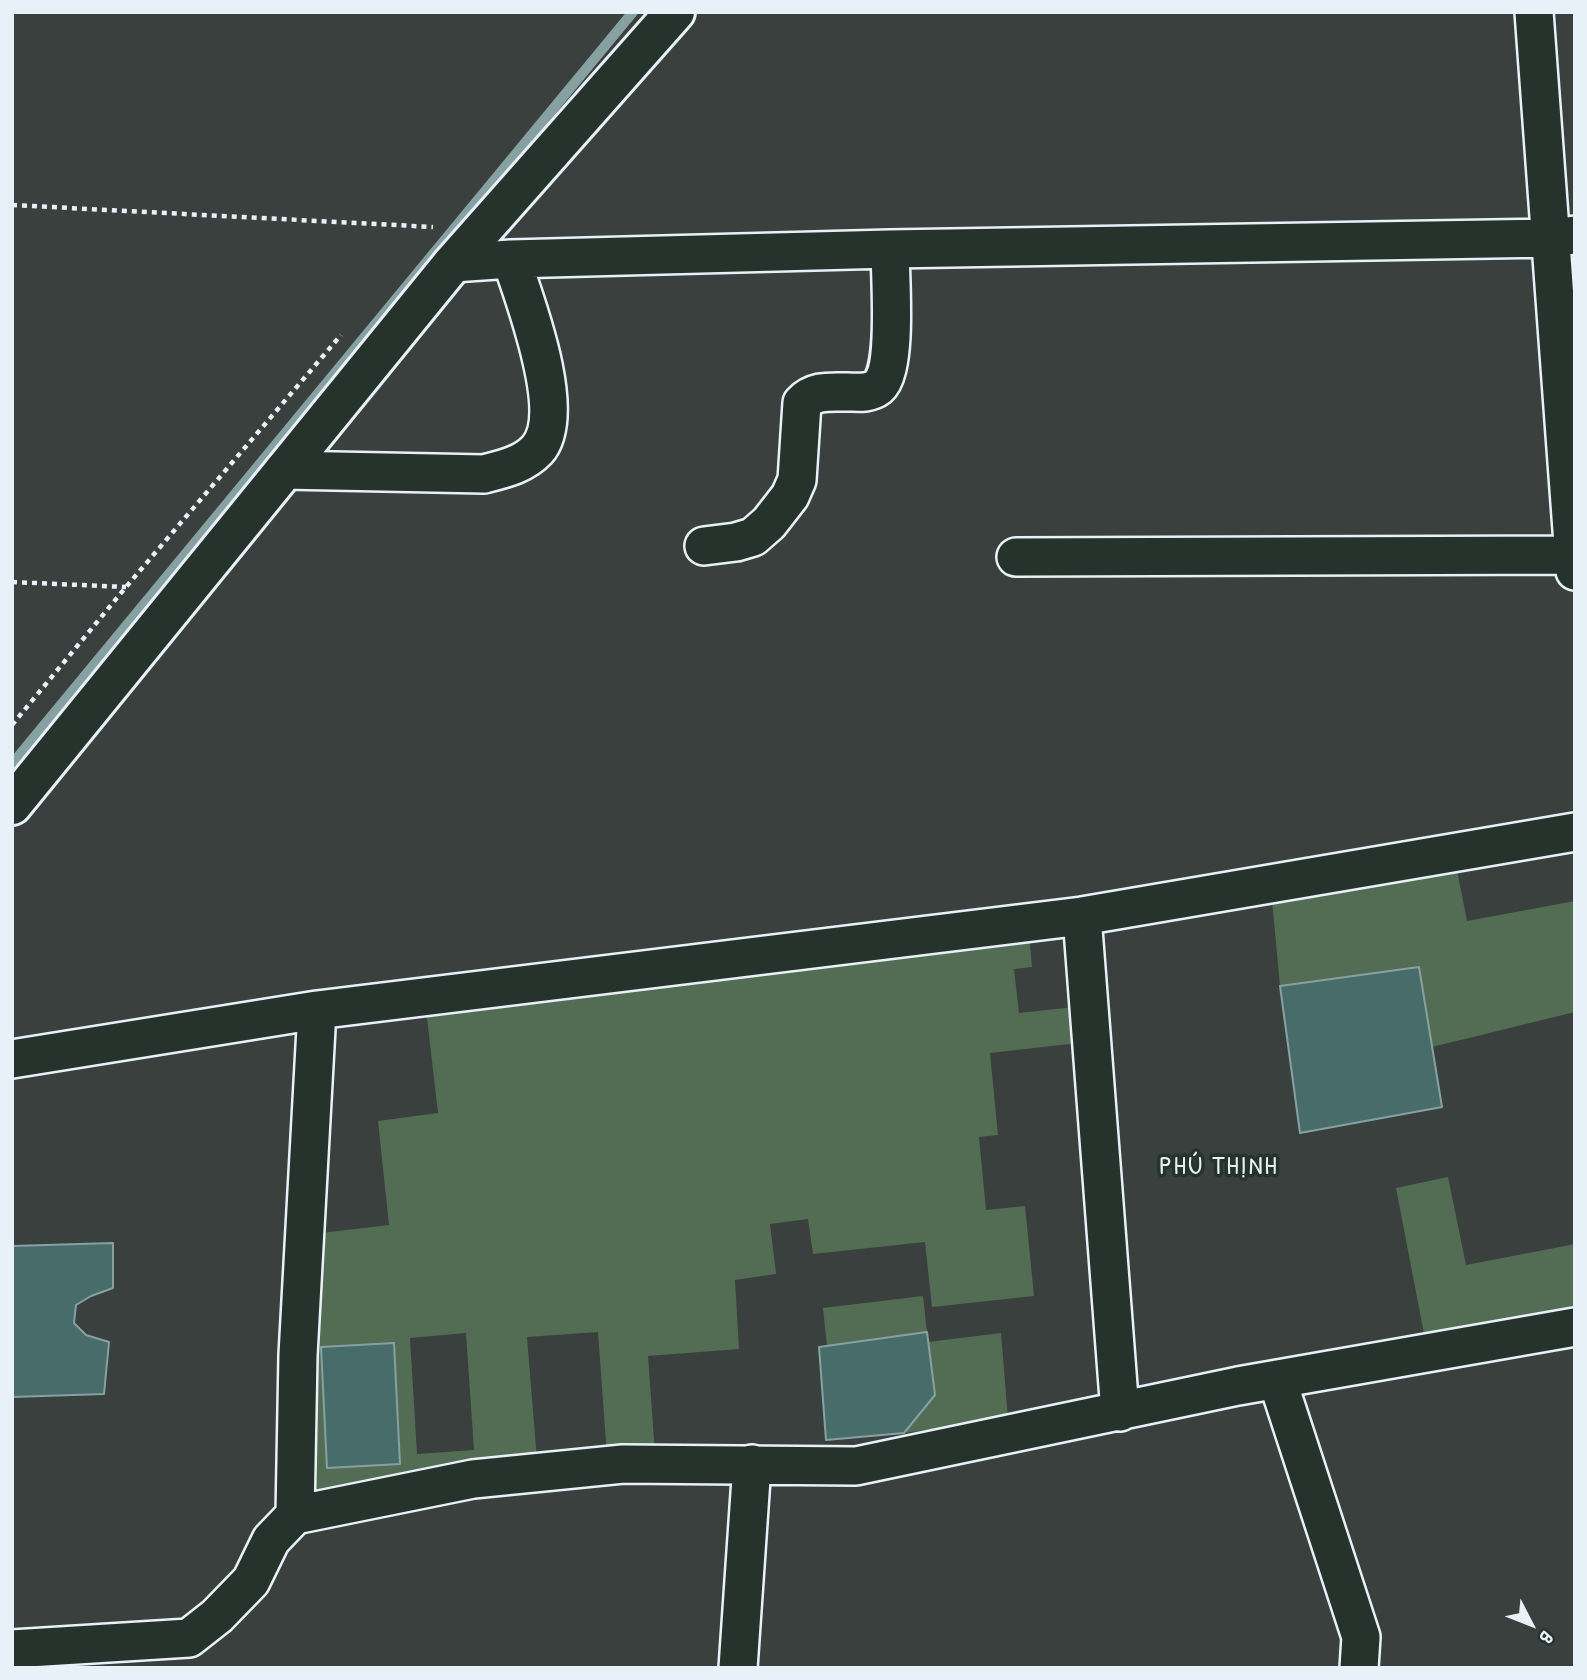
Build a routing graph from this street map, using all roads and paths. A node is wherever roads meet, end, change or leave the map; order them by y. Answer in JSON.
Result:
{"nodes":[{"id":1,"x":675,"y":12,"type":"edge"},
{"id":2,"x":1534,"y":12,"type":"edge"},
{"id":3,"x":12,"y":205,"type":"edge"},
{"id":4,"x":1563,"y":237,"type":"edge"},
{"id":5,"x":425,"y":238,"type":"dead end"},
{"id":6,"x":890,"y":249,"type":"junction"},
{"id":7,"x":511,"y":259,"type":"junction"},
{"id":8,"x":453,"y":263,"type":"junction"},
{"id":9,"x":343,"y":333,"type":"dead end"},
{"id":10,"x":284,"y":470,"type":"junction"},
{"id":11,"x":704,"y":546,"type":"dead end"},
{"id":12,"x":1016,"y":557,"type":"dead end"},
{"id":13,"x":1574,"y":563,"type":"edge"},
{"id":14,"x":12,"y":582,"type":"edge"},
{"id":15,"x":126,"y":587,"type":"junction"},
{"id":16,"x":12,"y":725,"type":"edge"},
{"id":17,"x":12,"y":805,"type":"edge"},
{"id":18,"x":1575,"y":832,"type":"edge"},
{"id":19,"x":1082,"y":916,"type":"junction"},
{"id":20,"x":317,"y":1010,"type":"junction"},
{"id":21,"x":12,"y":1059,"type":"edge"},
{"id":22,"x":1575,"y":1327,"type":"edge"},
{"id":23,"x":1277,"y":1379,"type":"junction"},
{"id":24,"x":1120,"y":1412,"type":"junction"},
{"id":25,"x":752,"y":1464,"type":"junction"},
{"id":26,"x":295,"y":1515,"type":"junction"},
{"id":27,"x":12,"y":1649,"type":"edge"},
{"id":28,"x":187,"y":1653,"type":"edge"},
{"id":29,"x":738,"y":1668,"type":"edge"},
{"id":30,"x":1359,"y":1668,"type":"edge"}],
"edges":[{"from":1,"to":8,"type":"main road"},
{"from":2,"to":4,"type":"street"},
{"from":3,"to":5,"type":"path"},
{"from":4,"to":6,"type":"street"},
{"from":4,"to":13,"type":"street"},
{"from":6,"to":7,"type":"street"},
{"from":6,"to":11,"type":"street"},
{"from":7,"to":8,"type":"street"},
{"from":7,"to":10,"type":"street"},
{"from":8,"to":10,"type":"main road"},
{"from":9,"to":15,"type":"path"},
{"from":10,"to":17,"type":"main road"},
{"from":12,"to":13,"type":"street"},
{"from":14,"to":15,"type":"path"},
{"from":15,"to":16,"type":"path"},
{"from":18,"to":19,"type":"street"},
{"from":19,"to":20,"type":"street"},
{"from":19,"to":24,"type":"street"},
{"from":20,"to":21,"type":"street"},
{"from":20,"to":26,"type":"street"},
{"from":22,"to":23,"type":"street"},
{"from":23,"to":24,"type":"street"},
{"from":23,"to":30,"type":"street"},
{"from":24,"to":25,"type":"street"},
{"from":25,"to":26,"type":"street"},
{"from":25,"to":29,"type":"street"},
{"from":26,"to":28,"type":"street"},
{"from":27,"to":28,"type":"street"}]}
